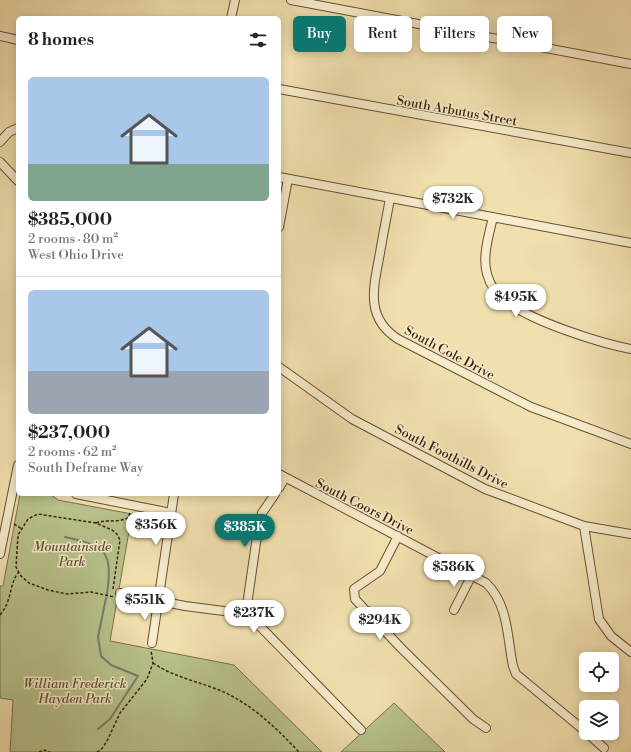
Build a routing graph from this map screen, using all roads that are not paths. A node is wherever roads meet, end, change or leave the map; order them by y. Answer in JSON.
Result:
{"nodes":[{"id":1,"x":235,"y":0,"type":"edge"},
{"id":2,"x":291,"y":0,"type":"edge"},
{"id":3,"x":231,"y":16,"type":"edge"},
{"id":4,"x":0,"y":36,"type":"edge"},
{"id":5,"x":16,"y":40,"type":"edge"},
{"id":6,"x":631,"y":64,"type":"edge"},
{"id":7,"x":281,"y":89,"type":"edge"},
{"id":8,"x":16,"y":129,"type":"edge"},
{"id":9,"x":0,"y":142,"type":"edge"},
{"id":10,"x":631,"y":153,"type":"edge"},
{"id":11,"x":0,"y":162,"type":"edge"},
{"id":12,"x":281,"y":177,"type":"edge"},
{"id":13,"x":16,"y":179,"type":"edge"},
{"id":14,"x":288,"y":179,"type":"junction"},
{"id":15,"x":390,"y":198,"type":"junction"},
{"id":16,"x":281,"y":216,"type":"edge"},
{"id":17,"x":493,"y":217,"type":"junction"},
{"id":18,"x":631,"y":243,"type":"edge"},
{"id":19,"x":631,"y":349,"type":"edge"},
{"id":20,"x":281,"y":368,"type":"edge"},
{"id":21,"x":631,"y":444,"type":"edge"},
{"id":22,"x":16,"y":474,"type":"edge"},
{"id":23,"x":282,"y":476,"type":"edge"},
{"id":24,"x":86,"y":496,"type":"edge"},
{"id":25,"x":174,"y":496,"type":"edge"},
{"id":26,"x":274,"y":496,"type":"edge"},
{"id":27,"x":171,"y":514,"type":"junction"},
{"id":28,"x":584,"y":526,"type":"junction"},
{"id":29,"x":631,"y":534,"type":"edge"},
{"id":30,"x":398,"y":536,"type":"junction"},
{"id":31,"x":0,"y":554,"type":"edge"},
{"id":32,"x":472,"y":575,"type":"junction"},
{"id":33,"x":120,"y":594,"type":"dead end"},
{"id":34,"x":158,"y":601,"type":"junction"},
{"id":35,"x":454,"y":610,"type":"dead end"},
{"id":36,"x":246,"y":612,"type":"junction"},
{"id":37,"x":152,"y":643,"type":"road end"},
{"id":38,"x":631,"y":652,"type":"edge"},
{"id":39,"x":579,"y":727,"type":"edge"},
{"id":40,"x":486,"y":728,"type":"dead end"},
{"id":41,"x":361,"y":730,"type":"dead end"},
{"id":42,"x":594,"y":740,"type":"edge"},
{"id":43,"x":604,"y":748,"type":"dead end"}],
"edges":[{"from":1,"to":3,"type":"street"},
{"from":2,"to":6,"type":"street"},
{"from":4,"to":5,"type":"street"},
{"from":7,"to":10,"type":"street","name":"South Arbutus Street"},
{"from":8,"to":9,"type":"street"},
{"from":11,"to":13,"type":"street"},
{"from":12,"to":14,"type":"street"},
{"from":14,"to":15,"type":"street"},
{"from":14,"to":16,"type":"street"},
{"from":15,"to":17,"type":"street"},
{"from":15,"to":21,"type":"street","name":"South Cole Drive"},
{"from":17,"to":18,"type":"street"},
{"from":17,"to":19,"type":"street"},
{"from":20,"to":28,"type":"street","name":"South Foothills Drive"},
{"from":22,"to":31,"type":"street"},
{"from":23,"to":30,"type":"street","name":"South Coors Drive"},
{"from":24,"to":27,"type":"street"},
{"from":25,"to":27,"type":"street"},
{"from":26,"to":36,"type":"street"},
{"from":27,"to":34,"type":"street"},
{"from":28,"to":29,"type":"street","name":"South Foothills Drive"},
{"from":28,"to":38,"type":"street"},
{"from":30,"to":32,"type":"street","name":"South Coors Drive"},
{"from":30,"to":40,"type":"street"},
{"from":32,"to":35,"type":"street"},
{"from":32,"to":39,"type":"street","name":"South Coors Drive"},
{"from":33,"to":34,"type":"street"},
{"from":34,"to":36,"type":"street"},
{"from":34,"to":37,"type":"street"},
{"from":36,"to":41,"type":"street"},
{"from":42,"to":43,"type":"street","name":"South Coors Drive"}]}
